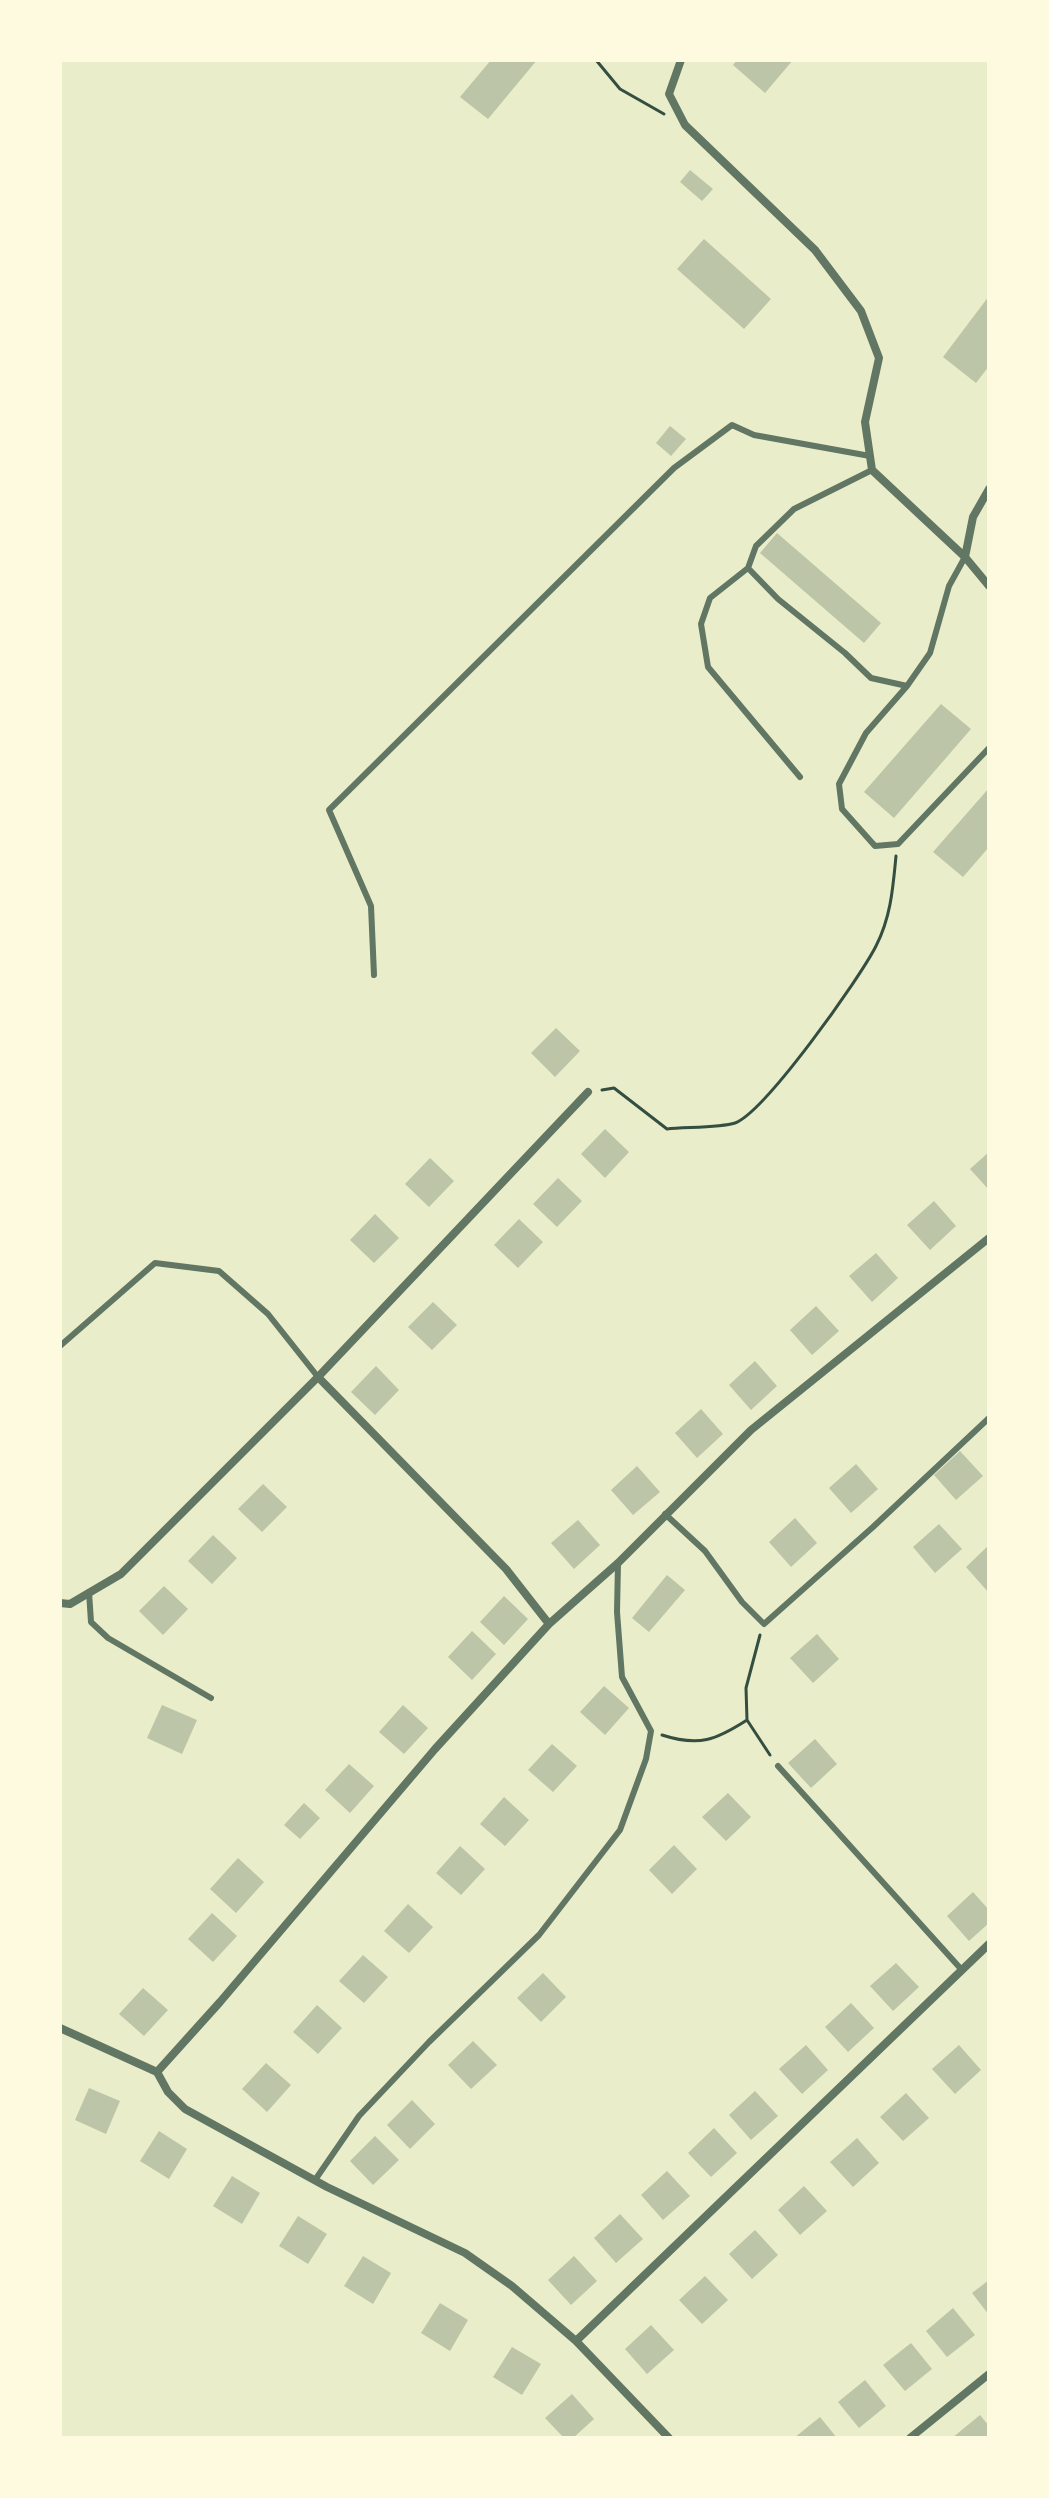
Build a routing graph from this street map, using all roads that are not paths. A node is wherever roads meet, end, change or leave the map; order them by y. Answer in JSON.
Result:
{"nodes":[{"id":1,"x":681,"y":60,"type":"edge"},
{"id":2,"x":870,"y":456,"type":"junction"},
{"id":3,"x":872,"y":470,"type":"junction"},
{"id":4,"x":989,"y":489,"type":"edge"},
{"id":5,"x":965,"y":557,"type":"junction"},
{"id":6,"x":748,"y":568,"type":"junction"},
{"id":7,"x":989,"y":586,"type":"edge"},
{"id":8,"x":907,"y":686,"type":"junction"},
{"id":9,"x":989,"y":748,"type":"edge"},
{"id":10,"x":800,"y":777,"type":"dead end"},
{"id":11,"x":374,"y":975,"type":"dead end"},
{"id":12,"x":588,"y":1092,"type":"road end"},
{"id":13,"x":989,"y":1238,"type":"edge"},
{"id":14,"x":60,"y":1346,"type":"edge"},
{"id":15,"x":318,"y":1377,"type":"junction"},
{"id":16,"x":989,"y":1418,"type":"edge"},
{"id":17,"x":665,"y":1514,"type":"junction"},
{"id":18,"x":618,"y":1563,"type":"junction"},
{"id":19,"x":89,"y":1592,"type":"junction"},
{"id":20,"x":60,"y":1603,"type":"edge"},
{"id":21,"x":549,"y":1624,"type":"junction"},
{"id":22,"x":211,"y":1698,"type":"dead end"},
{"id":23,"x":778,"y":1766,"type":"road end"},
{"id":24,"x":989,"y":1944,"type":"edge"},
{"id":25,"x":961,"y":1969,"type":"junction"},
{"id":26,"x":60,"y":2028,"type":"edge"},
{"id":27,"x":157,"y":2072,"type":"junction"},
{"id":28,"x":315,"y":2180,"type":"junction"},
{"id":29,"x":576,"y":2341,"type":"junction"},
{"id":30,"x":989,"y":2374,"type":"edge"},
{"id":31,"x":669,"y":2438,"type":"edge"},
{"id":32,"x":910,"y":2438,"type":"edge"}],
"edges":[{"from":1,"to":2,"type":"street"},
{"from":2,"to":3,"type":"street"},
{"from":2,"to":11,"type":"lane"},
{"from":3,"to":5,"type":"street"},
{"from":3,"to":6,"type":"lane"},
{"from":4,"to":5,"type":"street"},
{"from":5,"to":7,"type":"street"},
{"from":5,"to":8,"type":"lane"},
{"from":6,"to":8,"type":"lane"},
{"from":6,"to":10,"type":"lane"},
{"from":8,"to":9,"type":"lane"},
{"from":12,"to":15,"type":"street"},
{"from":13,"to":17,"type":"street"},
{"from":14,"to":15,"type":"lane"},
{"from":15,"to":19,"type":"street"},
{"from":15,"to":21,"type":"street"},
{"from":16,"to":17,"type":"lane"},
{"from":17,"to":18,"type":"street"},
{"from":18,"to":21,"type":"street"},
{"from":18,"to":28,"type":"lane"},
{"from":19,"to":20,"type":"street"},
{"from":19,"to":22,"type":"lane"},
{"from":21,"to":27,"type":"street"},
{"from":23,"to":25,"type":"lane"},
{"from":24,"to":25,"type":"street"},
{"from":25,"to":29,"type":"street"},
{"from":26,"to":27,"type":"street"},
{"from":27,"to":28,"type":"street"},
{"from":28,"to":29,"type":"street"},
{"from":29,"to":31,"type":"street"},
{"from":30,"to":32,"type":"street"}]}
